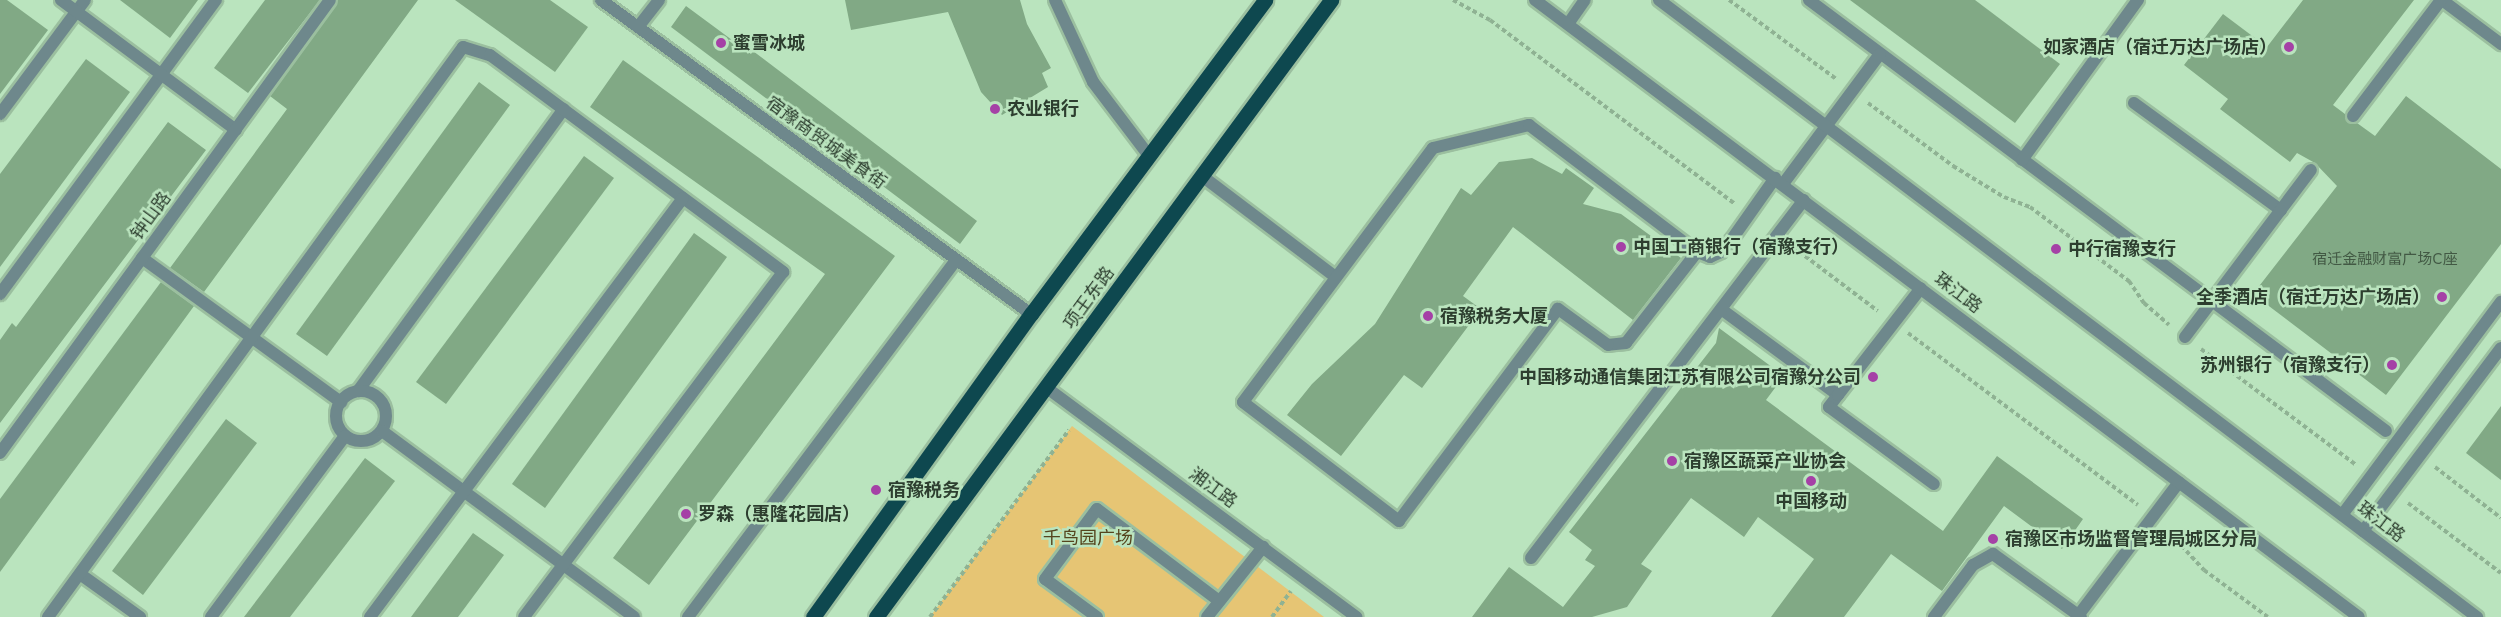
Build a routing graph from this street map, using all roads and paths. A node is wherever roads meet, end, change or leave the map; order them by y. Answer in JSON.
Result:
{"nodes":[{"id":1,"x":61,"y":0,"type":"edge"},
{"id":2,"x":85,"y":0,"type":"edge"},
{"id":3,"x":216,"y":0,"type":"edge"},
{"id":4,"x":330,"y":0,"type":"edge"},
{"id":5,"x":601,"y":0,"type":"edge"},
{"id":6,"x":659,"y":0,"type":"edge"},
{"id":7,"x":1055,"y":0,"type":"edge"},
{"id":8,"x":1265,"y":0,"type":"edge"},
{"id":9,"x":1331,"y":0,"type":"edge"},
{"id":10,"x":1453,"y":0,"type":"edge"},
{"id":11,"x":1535,"y":0,"type":"edge"},
{"id":12,"x":1585,"y":0,"type":"edge"},
{"id":13,"x":1659,"y":0,"type":"edge"},
{"id":14,"x":1729,"y":0,"type":"edge"},
{"id":15,"x":1809,"y":0,"type":"edge"},
{"id":16,"x":2138,"y":0,"type":"edge"},
{"id":17,"x":2441,"y":0,"type":"edge"},
{"id":18,"x":76,"y":11,"type":"junction"},
{"id":19,"x":1568,"y":24,"type":"junction"},
{"id":20,"x":638,"y":27,"type":"junction"},
{"id":21,"x":2501,"y":44,"type":"edge"},
{"id":22,"x":1880,"y":54,"type":"junction"},
{"id":23,"x":161,"y":74,"type":"junction"},
{"id":24,"x":1852,"y":91,"type":"junction"},
{"id":25,"x":2134,"y":103,"type":"dead end"},
{"id":26,"x":564,"y":109,"type":"junction"},
{"id":27,"x":0,"y":114,"type":"edge"},
{"id":28,"x":2353,"y":116,"type":"dead end"},
{"id":29,"x":1827,"y":126,"type":"junction"},
{"id":30,"x":236,"y":130,"type":"junction"},
{"id":31,"x":1150,"y":157,"type":"junction"},
{"id":32,"x":2022,"y":160,"type":"junction"},
{"id":33,"x":2311,"y":170,"type":"dead end"},
{"id":34,"x":1202,"y":176,"type":"junction"},
{"id":35,"x":1779,"y":181,"type":"junction"},
{"id":36,"x":683,"y":198,"type":"junction"},
{"id":37,"x":1804,"y":200,"type":"junction"},
{"id":38,"x":2281,"y":210,"type":"junction"},
{"id":39,"x":1750,"y":215,"type":"junction"},
{"id":40,"x":1777,"y":235,"type":"junction"},
{"id":41,"x":1697,"y":252,"type":"junction"},
{"id":42,"x":142,"y":258,"type":"junction"},
{"id":43,"x":956,"y":260,"type":"junction"},
{"id":44,"x":1334,"y":276,"type":"junction"},
{"id":45,"x":1921,"y":288,"type":"junction"},
{"id":46,"x":1,"y":290,"type":"edge"},
{"id":47,"x":2212,"y":301,"type":"junction"},
{"id":48,"x":2501,"y":302,"type":"edge"},
{"id":49,"x":1721,"y":309,"type":"junction"},
{"id":50,"x":1031,"y":314,"type":"junction"},
{"id":51,"x":1893,"y":322,"type":"junction"},
{"id":52,"x":252,"y":337,"type":"junction"},
{"id":53,"x":2185,"y":337,"type":"junction"},
{"id":54,"x":2501,"y":348,"type":"edge"},
{"id":55,"x":1047,"y":388,"type":"junction"},
{"id":56,"x":358,"y":391,"type":"junction"},
{"id":57,"x":1838,"y":395,"type":"junction"},
{"id":58,"x":341,"y":402,"type":"junction"},
{"id":59,"x":382,"y":431,"type":"junction"},
{"id":60,"x":2386,"y":431,"type":"dead end"},
{"id":61,"x":345,"y":436,"type":"junction"},
{"id":62,"x":0,"y":453,"type":"edge"},
{"id":63,"x":2420,"y":456,"type":"junction"},
{"id":64,"x":2371,"y":476,"type":"junction"},
{"id":65,"x":2179,"y":482,"type":"junction"},
{"id":66,"x":1934,"y":484,"type":"dead end"},
{"id":67,"x":464,"y":492,"type":"junction"},
{"id":68,"x":2393,"y":492,"type":"junction"},
{"id":69,"x":2342,"y":515,"type":"junction"},
{"id":70,"x":2153,"y":516,"type":"junction"},
{"id":71,"x":2501,"y":518,"type":"edge"},
{"id":72,"x":2363,"y":531,"type":"junction"},
{"id":73,"x":1263,"y":547,"type":"junction"},
{"id":74,"x":1531,"y":558,"type":"dead end"},
{"id":75,"x":563,"y":565,"type":"junction"},
{"id":76,"x":2501,"y":573,"type":"edge"},
{"id":77,"x":80,"y":574,"type":"junction"},
{"id":78,"x":1303,"y":576,"type":"junction"},
{"id":79,"x":1219,"y":601,"type":"junction"},
{"id":80,"x":2079,"y":616,"type":"edge"},
{"id":81,"x":48,"y":617,"type":"edge"},
{"id":82,"x":140,"y":617,"type":"edge"},
{"id":83,"x":211,"y":617,"type":"edge"},
{"id":84,"x":370,"y":617,"type":"edge"},
{"id":85,"x":524,"y":617,"type":"edge"},
{"id":86,"x":634,"y":617,"type":"edge"},
{"id":87,"x":688,"y":617,"type":"edge"},
{"id":88,"x":813,"y":617,"type":"edge"},
{"id":89,"x":876,"y":617,"type":"edge"},
{"id":90,"x":1097,"y":617,"type":"edge"},
{"id":91,"x":1207,"y":617,"type":"edge"},
{"id":92,"x":1272,"y":617,"type":"edge"},
{"id":93,"x":1357,"y":617,"type":"edge"},
{"id":94,"x":1935,"y":617,"type":"edge"},
{"id":95,"x":2268,"y":617,"type":"edge"},
{"id":96,"x":2359,"y":617,"type":"edge"},
{"id":97,"x":2477,"y":617,"type":"edge"}],
"edges":[{"from":1,"to":18,"type":"street"},
{"from":2,"to":18,"type":"street"},
{"from":3,"to":23,"type":"street"},
{"from":4,"to":30,"type":"street","name":"钟山路"},
{"from":5,"to":20,"type":"street","name":"宿豫商贸城美食街"},
{"from":6,"to":20,"type":"street"},
{"from":7,"to":31,"type":"street"},
{"from":8,"to":31,"type":"main road","name":"项王东路"},
{"from":9,"to":34,"type":"main road","name":"项王东路"},
{"from":10,"to":39,"type":"path"},
{"from":11,"to":19,"type":"street","name":"珠江路"},
{"from":12,"to":19,"type":"street"},
{"from":13,"to":29,"type":"street","name":"珠江路"},
{"from":14,"to":24,"type":"path"},
{"from":15,"to":22,"type":"street"},
{"from":16,"to":32,"type":"street"},
{"from":17,"to":21,"type":"street"},
{"from":17,"to":28,"type":"street"},
{"from":18,"to":23,"type":"street"},
{"from":18,"to":27,"type":"street"},
{"from":19,"to":35,"type":"street","name":"珠江路"},
{"from":20,"to":43,"type":"street","name":"宿豫商贸城美食街"},
{"from":22,"to":24,"type":"street"},
{"from":22,"to":32,"type":"street"},
{"from":23,"to":30,"type":"street"},
{"from":23,"to":46,"type":"street"},
{"from":24,"to":29,"type":"street"},
{"from":24,"to":53,"type":"path"},
{"from":25,"to":38,"type":"street"},
{"from":26,"to":36,"type":"street"},
{"from":26,"to":52,"type":"street"},
{"from":26,"to":56,"type":"street"},
{"from":29,"to":35,"type":"street"},
{"from":29,"to":69,"type":"street","name":"珠江路"},
{"from":30,"to":42,"type":"street","name":"钟山路"},
{"from":31,"to":50,"type":"main road","name":"项王东路"},
{"from":32,"to":47,"type":"street"},
{"from":33,"to":38,"type":"street"},
{"from":34,"to":44,"type":"street"},
{"from":34,"to":55,"type":"main road","name":"项王东路"},
{"from":35,"to":37,"type":"street","name":"珠江路"},
{"from":35,"to":39,"type":"street"},
{"from":36,"to":67,"type":"street"},
{"from":36,"to":75,"type":"street"},
{"from":37,"to":40,"type":"street"},
{"from":37,"to":45,"type":"street","name":"珠江路"},
{"from":38,"to":47,"type":"street"},
{"from":39,"to":41,"type":"street"},
{"from":40,"to":49,"type":"street"},
{"from":40,"to":51,"type":"path"},
{"from":41,"to":44,"type":"street"},
{"from":41,"to":44,"type":"street"},
{"from":42,"to":52,"type":"street"},
{"from":42,"to":62,"type":"street","name":"钟山路"},
{"from":43,"to":50,"type":"street","name":"宿豫商贸城美食街"},
{"from":43,"to":87,"type":"street"},
{"from":45,"to":51,"type":"street"},
{"from":45,"to":65,"type":"street","name":"珠江路"},
{"from":47,"to":53,"type":"street"},
{"from":47,"to":60,"type":"street"},
{"from":48,"to":64,"type":"street"},
{"from":49,"to":57,"type":"street"},
{"from":49,"to":74,"type":"street"},
{"from":50,"to":88,"type":"main road","name":"项王东路"},
{"from":51,"to":57,"type":"street"},
{"from":51,"to":70,"type":"path"},
{"from":52,"to":58,"type":"street"},
{"from":52,"to":77,"type":"street"},
{"from":53,"to":64,"type":"path"},
{"from":54,"to":63,"type":"street"},
{"from":55,"to":73,"type":"street","name":"湘江路"},
{"from":55,"to":89,"type":"main road","name":"项王东路"},
{"from":56,"to":58,"type":"street"},
{"from":56,"to":59,"type":"street"},
{"from":57,"to":66,"type":"street"},
{"from":58,"to":61,"type":"street"},
{"from":59,"to":61,"type":"street"},
{"from":59,"to":67,"type":"street"},
{"from":61,"to":83,"type":"street"},
{"from":63,"to":68,"type":"street"},
{"from":63,"to":71,"type":"path"},
{"from":64,"to":69,"type":"street"},
{"from":65,"to":70,"type":"street"},
{"from":65,"to":96,"type":"street","name":"珠江路"},
{"from":67,"to":75,"type":"street"},
{"from":67,"to":84,"type":"street"},
{"from":68,"to":72,"type":"street"},
{"from":68,"to":76,"type":"path"},
{"from":69,"to":72,"type":"street","name":"珠江路"},
{"from":70,"to":80,"type":"street"},
{"from":70,"to":95,"type":"path"},
{"from":72,"to":97,"type":"street","name":"珠江路"},
{"from":73,"to":78,"type":"street","name":"湘江路"},
{"from":73,"to":79,"type":"street"},
{"from":75,"to":85,"type":"street"},
{"from":75,"to":86,"type":"street"},
{"from":77,"to":81,"type":"street"},
{"from":77,"to":82,"type":"street"},
{"from":78,"to":92,"type":"path"},
{"from":78,"to":93,"type":"street","name":"湘江路"},
{"from":79,"to":90,"type":"street"},
{"from":79,"to":91,"type":"street"},
{"from":80,"to":94,"type":"street"}]}
